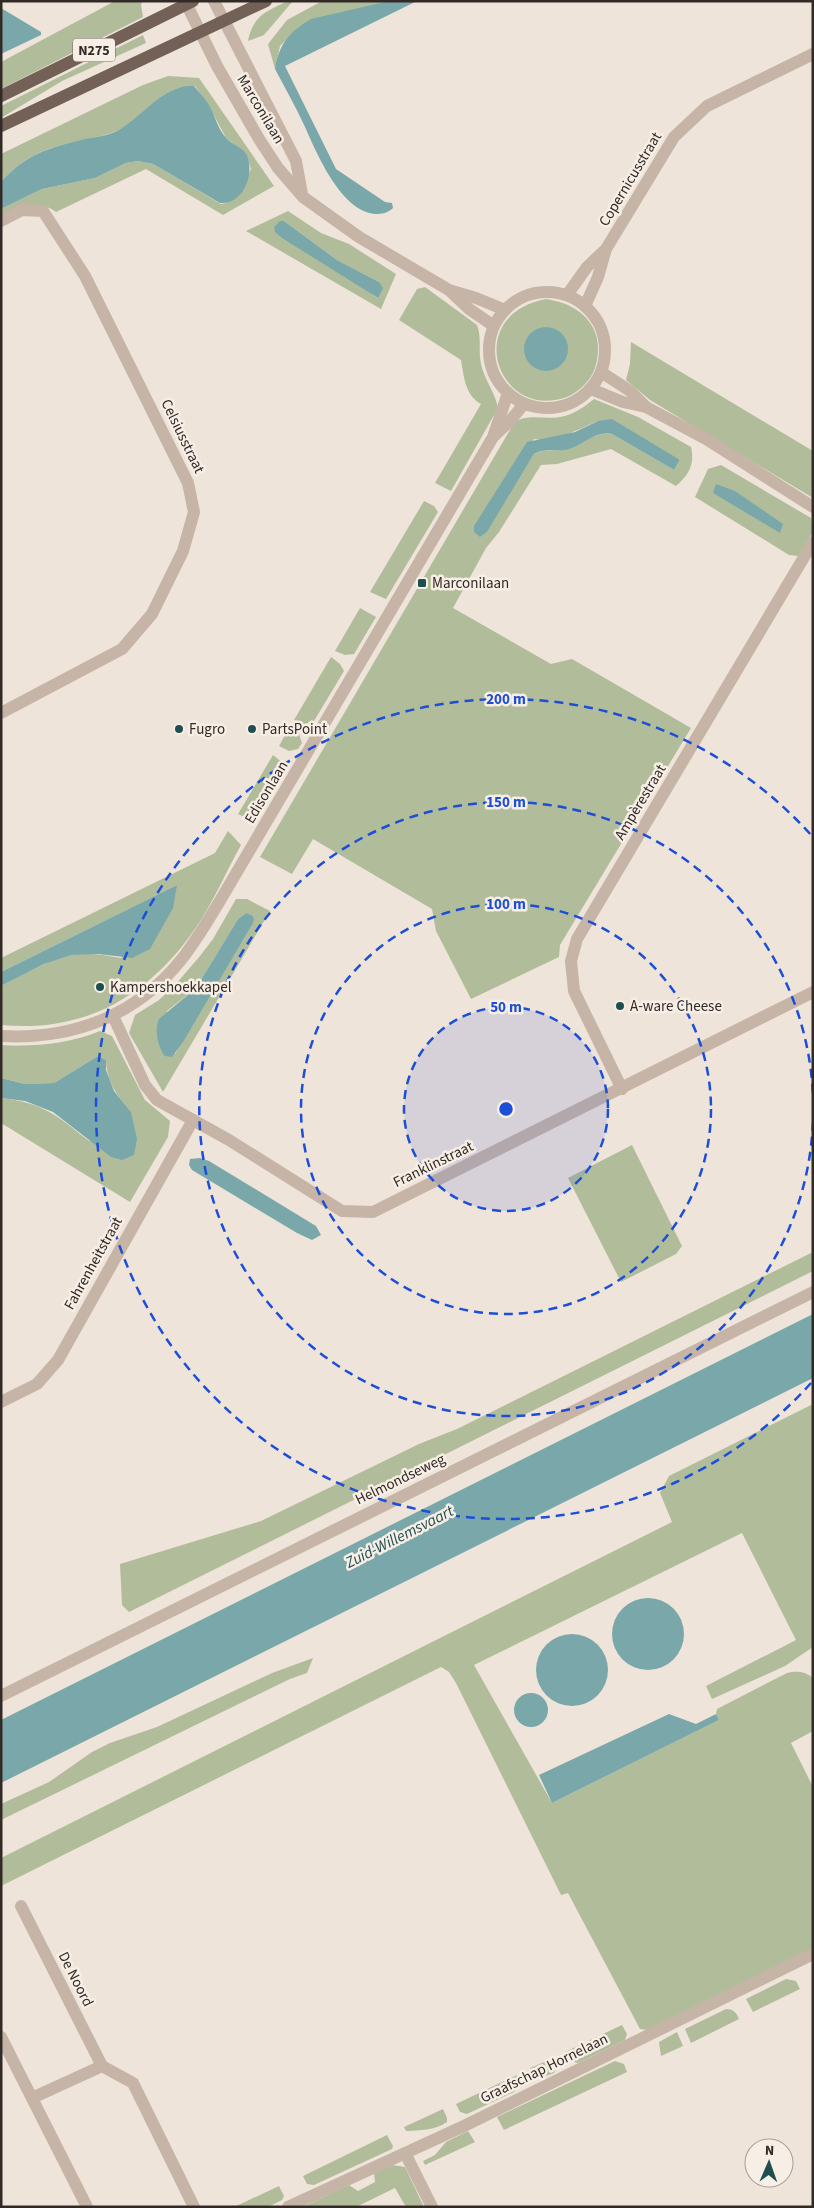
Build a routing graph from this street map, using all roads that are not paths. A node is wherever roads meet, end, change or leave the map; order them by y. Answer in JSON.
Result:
{"nodes":[{"id":1,"x":214,"y":1,"type":"edge"},
{"id":2,"x":266,"y":1,"type":"edge"},
{"id":3,"x":188,"y":2,"type":"edge"},
{"id":4,"x":225,"y":20,"type":"junction"},
{"id":5,"x":200,"y":31,"type":"junction"},
{"id":6,"x":813,"y":54,"type":"edge"},
{"id":7,"x":1,"y":96,"type":"edge"},
{"id":8,"x":1,"y":126,"type":"edge"},
{"id":9,"x":303,"y":197,"type":"junction"},
{"id":10,"x":1,"y":221,"type":"edge"},
{"id":11,"x":606,"y":249,"type":"junction"},
{"id":12,"x":449,"y":290,"type":"junction"},
{"id":13,"x":567,"y":295,"type":"junction"},
{"id":14,"x":586,"y":306,"type":"junction"},
{"id":15,"x":505,"y":310,"type":"junction"},
{"id":16,"x":494,"y":326,"type":"junction"},
{"id":17,"x":602,"y":372,"type":"junction"},
{"id":18,"x":591,"y":388,"type":"junction"},
{"id":19,"x":508,"y":393,"type":"junction"},
{"id":20,"x":524,"y":404,"type":"junction"},
{"id":21,"x":646,"y":407,"type":"junction"},
{"id":22,"x":494,"y":437,"type":"junction"},
{"id":23,"x":813,"y":507,"type":"edge"},
{"id":24,"x":813,"y":542,"type":"edge"},
{"id":25,"x":1,"y":713,"type":"edge"},
{"id":26,"x":813,"y":992,"type":"edge"},
{"id":27,"x":113,"y":1016,"type":"junction"},
{"id":28,"x":1,"y":1036,"type":"edge"},
{"id":29,"x":622,"y":1089,"type":"junction"},
{"id":30,"x":192,"y":1120,"type":"junction"},
{"id":31,"x":813,"y":1292,"type":"edge"},
{"id":32,"x":1,"y":1402,"type":"edge"},
{"id":33,"x":1,"y":1696,"type":"edge"},
{"id":34,"x":21,"y":1906,"type":"dead end"},
{"id":35,"x":813,"y":1954,"type":"edge"},
{"id":36,"x":1,"y":2036,"type":"edge"},
{"id":37,"x":102,"y":2066,"type":"junction"},
{"id":38,"x":32,"y":2098,"type":"junction"},
{"id":39,"x":405,"y":2153,"type":"junction"},
{"id":40,"x":87,"y":2207,"type":"edge"},
{"id":41,"x":194,"y":2207,"type":"edge"},
{"id":42,"x":288,"y":2207,"type":"edge"},
{"id":43,"x":432,"y":2207,"type":"edge"}],
"edges":[{"from":1,"to":4,"type":"street","name":"Marconilaan"},
{"from":2,"to":4,"type":"main road","number":"N275"},
{"from":3,"to":5,"type":"street","name":"Marconilaan"},
{"from":3,"to":7,"type":"main road","number":"N275"},
{"from":4,"to":5,"type":"main road","number":"N275"},
{"from":4,"to":9,"type":"street","name":"Marconilaan"},
{"from":5,"to":8,"type":"main road","number":"N275"},
{"from":5,"to":9,"type":"street","name":"Marconilaan"},
{"from":6,"to":11,"type":"street","name":"Copernicusstraat"},
{"from":9,"to":12,"type":"street","name":"Marconilaan"},
{"from":10,"to":25,"type":"street","name":"Celsiusstraat"},
{"from":11,"to":13,"type":"street","name":"Copernicusstraat"},
{"from":11,"to":14,"type":"street","name":"Copernicusstraat"},
{"from":12,"to":15,"type":"street","name":"Marconilaan"},
{"from":12,"to":16,"type":"street","name":"Marconilaan"},
{"from":13,"to":14,"type":"street"},
{"from":13,"to":15,"type":"street"},
{"from":14,"to":17,"type":"street"},
{"from":15,"to":16,"type":"street"},
{"from":16,"to":19,"type":"street"},
{"from":17,"to":18,"type":"street"},
{"from":17,"to":21,"type":"street"},
{"from":18,"to":20,"type":"street"},
{"from":18,"to":21,"type":"street"},
{"from":19,"to":20,"type":"street"},
{"from":19,"to":22,"type":"street","name":"Edisonlaan"},
{"from":20,"to":22,"type":"street","name":"Edisonlaan"},
{"from":21,"to":23,"type":"street"},
{"from":22,"to":27,"type":"street","name":"Edisonlaan"},
{"from":24,"to":29,"type":"street","name":"Ampèrestraat"},
{"from":26,"to":29,"type":"street","name":"Franklinstraat"},
{"from":27,"to":28,"type":"street","name":"Edisonlaan"},
{"from":27,"to":30,"type":"street","name":"Franklinstraat"},
{"from":29,"to":30,"type":"street","name":"Franklinstraat"},
{"from":30,"to":32,"type":"street","name":"Fahrenheitstraat"},
{"from":31,"to":33,"type":"street","name":"Helmondseweg"},
{"from":34,"to":37,"type":"street","name":"De Noord"},
{"from":35,"to":39,"type":"street","name":"Graafschap Hornelaan"},
{"from":36,"to":38,"type":"street"},
{"from":37,"to":38,"type":"street"},
{"from":37,"to":41,"type":"street"},
{"from":38,"to":40,"type":"street"},
{"from":39,"to":42,"type":"street","name":"Graafschap Hornelaan"},
{"from":39,"to":43,"type":"street"}]}
